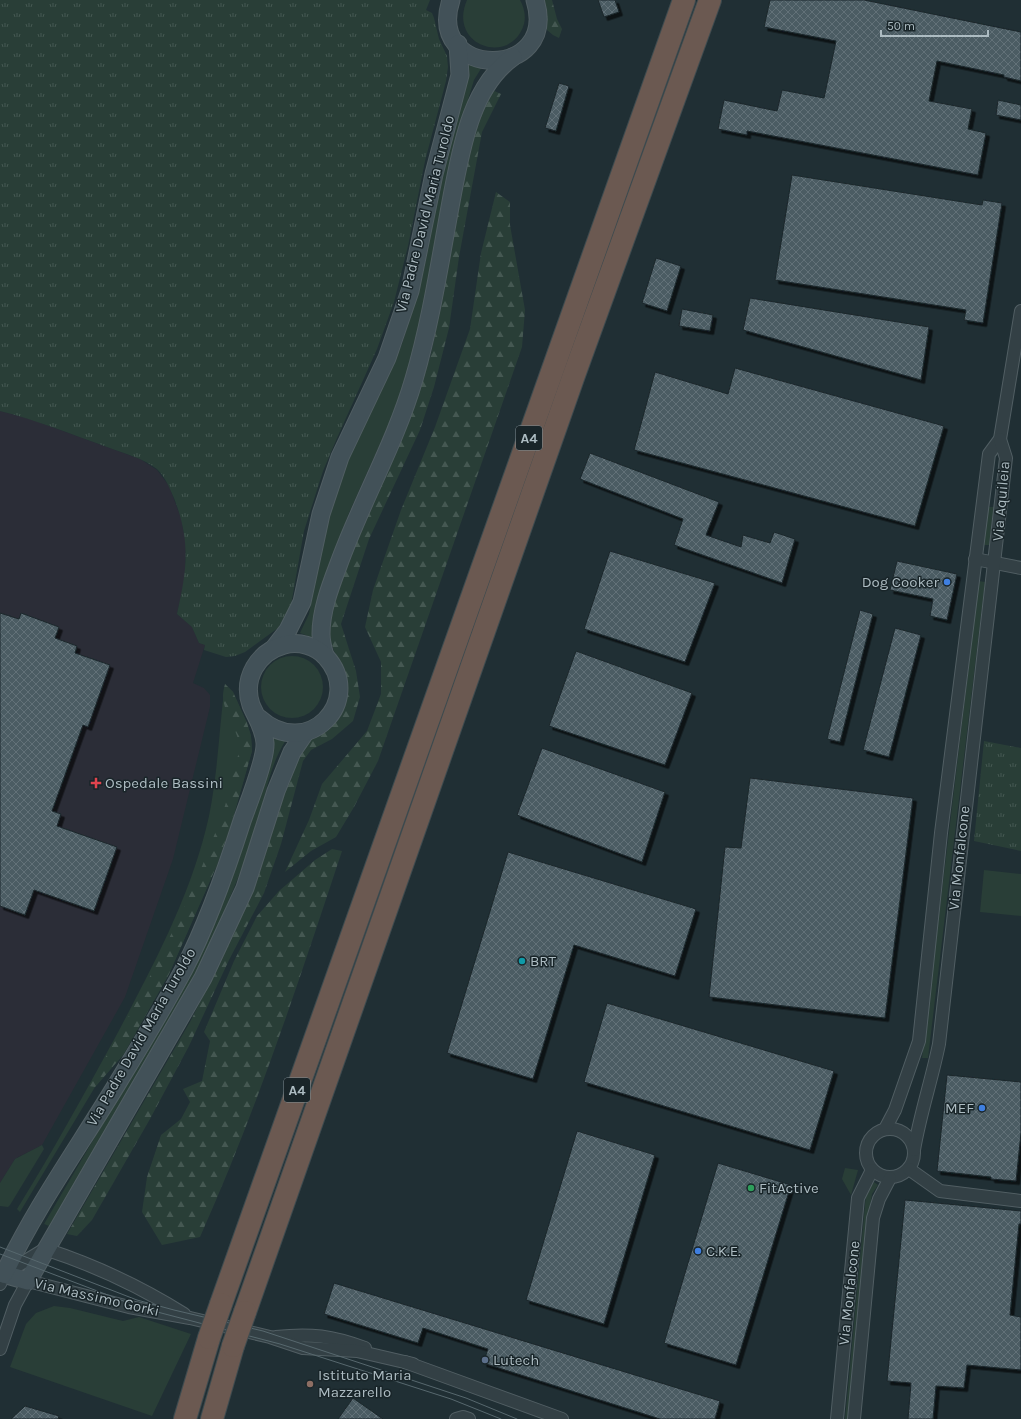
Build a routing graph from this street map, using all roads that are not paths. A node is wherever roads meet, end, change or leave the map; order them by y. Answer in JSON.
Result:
{"nodes":[{"id":1,"x":451,"y":0,"type":"edge"},
{"id":2,"x":535,"y":0,"type":"edge"},
{"id":3,"x":684,"y":0,"type":"edge"},
{"id":4,"x":710,"y":0,"type":"edge"},
{"id":5,"x":458,"y":44,"type":"junction"},
{"id":6,"x":513,"y":57,"type":"junction"},
{"id":7,"x":1021,"y":311,"type":"edge"},
{"id":8,"x":1000,"y":439,"type":"junction"},
{"id":9,"x":975,"y":559,"type":"junction"},
{"id":10,"x":995,"y":563,"type":"junction"},
{"id":11,"x":1021,"y":568,"type":"edge"},
{"id":12,"x":274,"y":648,"type":"junction"},
{"id":13,"x":325,"y":656,"type":"junction"},
{"id":14,"x":259,"y":718,"type":"junction"},
{"id":15,"x":305,"y":733,"type":"junction"},
{"id":16,"x":885,"y":1129,"type":"junction"},
{"id":17,"x":914,"y":1150,"type":"junction"},
{"id":18,"x":909,"y":1169,"type":"junction"},
{"id":19,"x":872,"y":1170,"type":"junction"},
{"id":20,"x":890,"y":1178,"type":"junction"},
{"id":21,"x":1021,"y":1201,"type":"edge"},
{"id":22,"x":45,"y":1249,"type":"junction"},
{"id":23,"x":1,"y":1277,"type":"edge"},
{"id":24,"x":28,"y":1281,"type":"junction"},
{"id":25,"x":190,"y":1318,"type":"junction"},
{"id":26,"x":0,"y":1349,"type":"edge"},
{"id":27,"x":185,"y":1419,"type":"edge"},
{"id":28,"x":212,"y":1419,"type":"edge"},
{"id":29,"x":456,"y":1419,"type":"edge"},
{"id":30,"x":469,"y":1419,"type":"edge"},
{"id":31,"x":562,"y":1419,"type":"edge"},
{"id":32,"x":837,"y":1419,"type":"edge"},
{"id":33,"x":854,"y":1419,"type":"edge"}],
"edges":[{"from":1,"to":5,"type":"street"},
{"from":2,"to":6,"type":"street","name":"Via Padre David Maria Turoldo"},
{"from":3,"to":27,"type":"highway","number":"A4","bridge":true},
{"from":4,"to":28,"type":"highway","number":"A4","bridge":true},
{"from":5,"to":6,"type":"street"},
{"from":5,"to":12,"type":"street","name":"Via Padre David Maria Turoldo"},
{"from":6,"to":13,"type":"street","name":"Via Padre David Maria Turoldo"},
{"from":7,"to":8,"type":"street","name":"Via Aquileia"},
{"from":8,"to":9,"type":"street","name":"Via Aquileia"},
{"from":8,"to":10,"type":"street","name":"Via Aquileia"},
{"from":9,"to":10,"type":"street"},
{"from":9,"to":16,"type":"street","name":"Via Monfalcone"},
{"from":10,"to":11,"type":"street"},
{"from":10,"to":17,"type":"street","name":"Via Monfalcone"},
{"from":12,"to":13,"type":"street"},
{"from":12,"to":14,"type":"street"},
{"from":13,"to":15,"type":"street"},
{"from":14,"to":15,"type":"street"},
{"from":14,"to":23,"type":"street","name":"Via Padre David Maria Turoldo"},
{"from":15,"to":22,"type":"street","name":"Via Padre David Maria Turoldo"},
{"from":16,"to":17,"type":"street"},
{"from":16,"to":19,"type":"street"},
{"from":17,"to":18,"type":"street"},
{"from":18,"to":20,"type":"street"},
{"from":18,"to":21,"type":"street"},
{"from":19,"to":20,"type":"street"},
{"from":19,"to":32,"type":"street","name":"Via Monfalcone"},
{"from":20,"to":33,"type":"street","name":"Via Monfalcone"},
{"from":22,"to":23,"type":"street","name":"Via Massimo Gorki"},
{"from":22,"to":24,"type":"street","name":"Via Padre David Maria Turoldo"},
{"from":22,"to":25,"type":"street","name":"Via Massimo Gorki"},
{"from":23,"to":24,"type":"street","name":"Via Massimo Gorki"},
{"from":24,"to":25,"type":"street","name":"Via Massimo Gorki"},
{"from":24,"to":26,"type":"street"},
{"from":25,"to":31,"type":"street","name":"Via Massimo Gorki"},
{"from":29,"to":30,"type":"street"}]}
